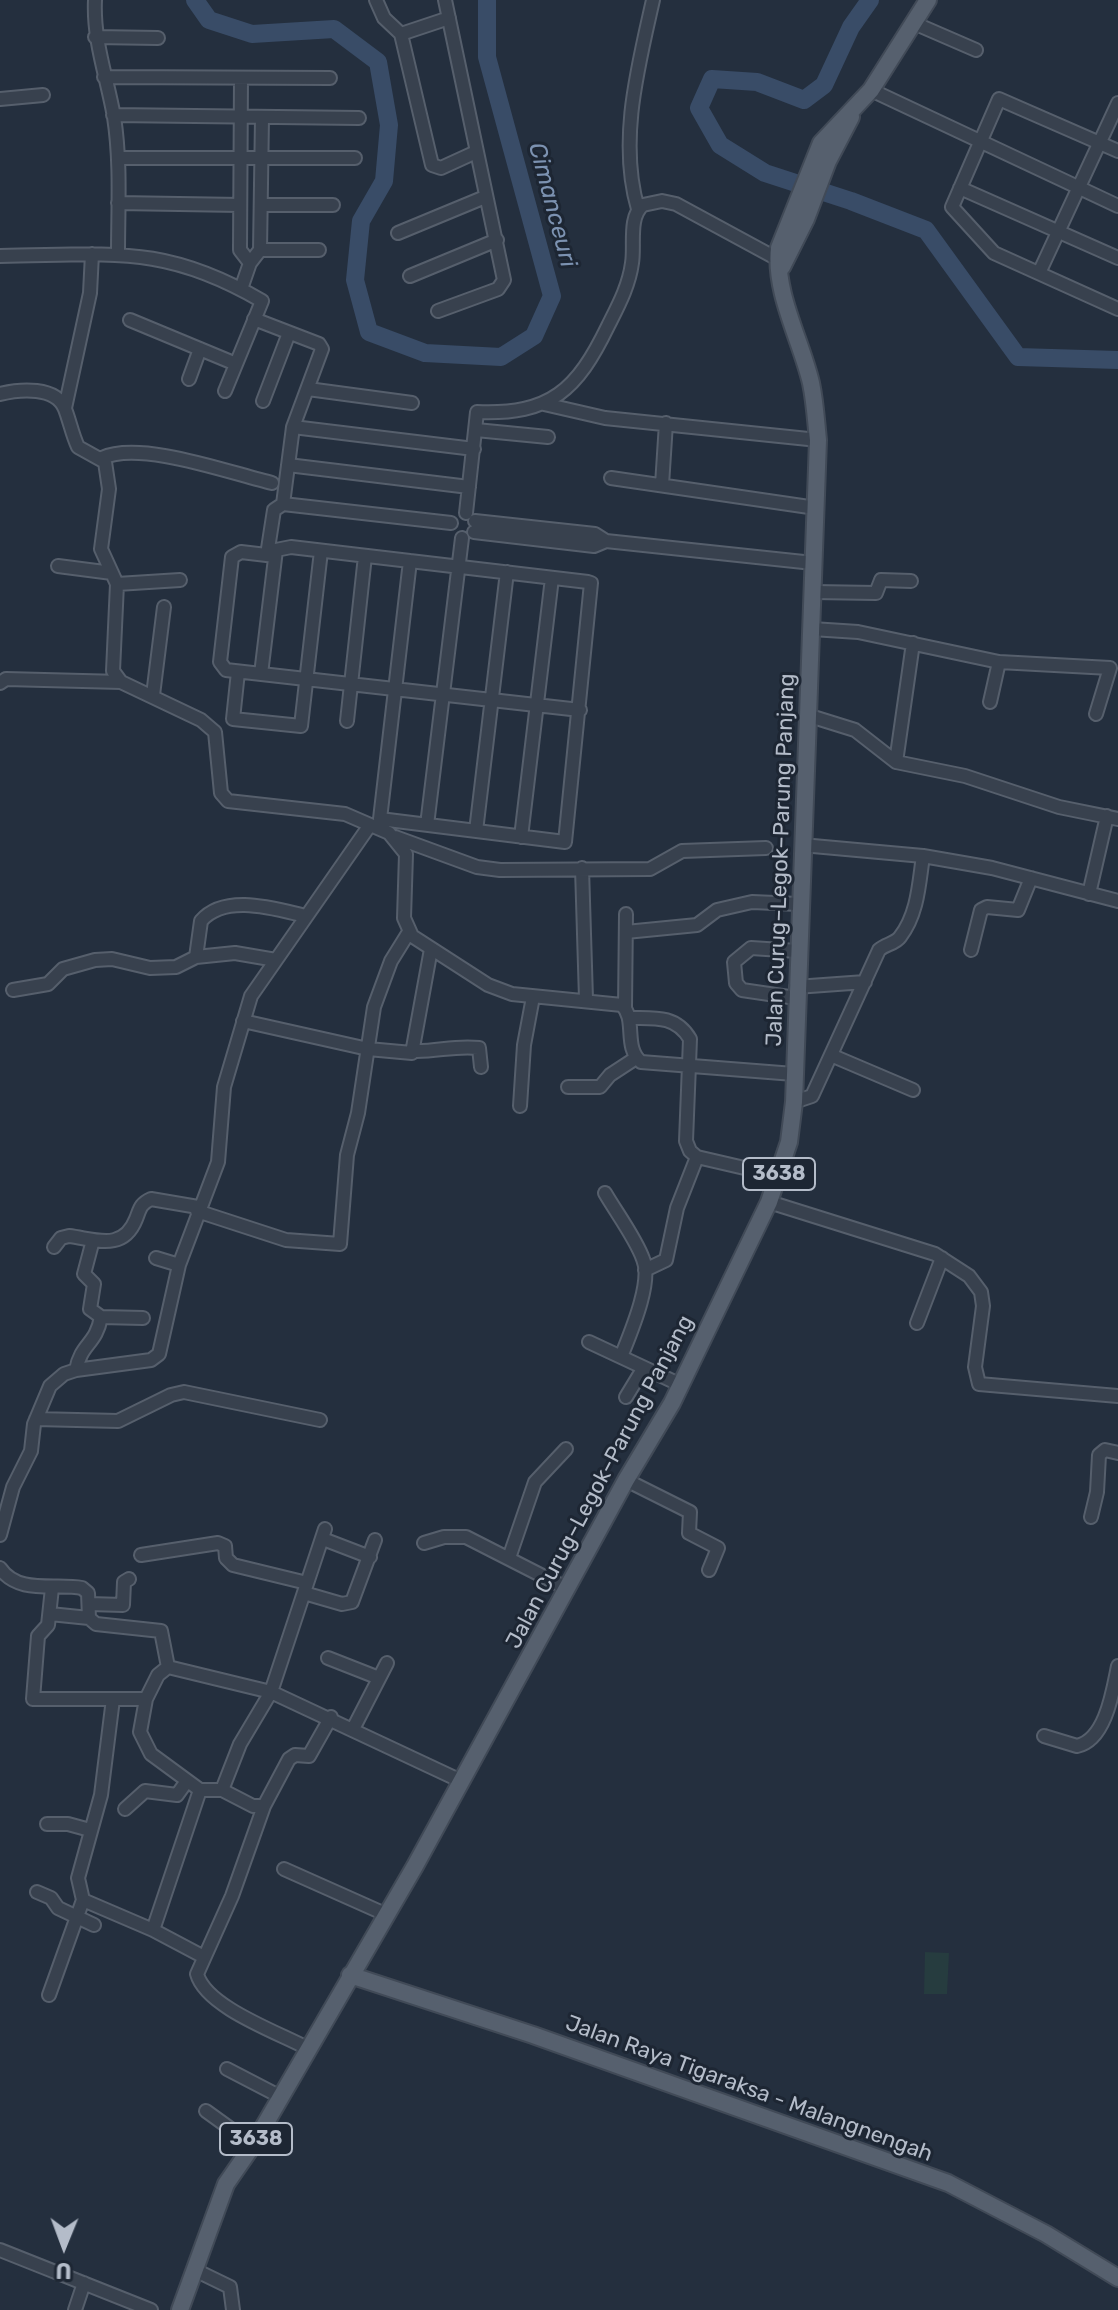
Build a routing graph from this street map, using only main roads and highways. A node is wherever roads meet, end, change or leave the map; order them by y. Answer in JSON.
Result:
{"nodes":[{"id":1,"x":928,"y":0,"type":"edge"},
{"id":2,"x":350,"y":1975,"type":"junction"},
{"id":3,"x":1118,"y":2278,"type":"edge"},
{"id":4,"x":180,"y":2310,"type":"edge"}],
"edges":[{"from":1,"to":2,"type":"main road","name":"Jalan Curug–Legok–Parung Panjang","number":"3638"},
{"from":2,"to":3,"type":"main road","name":"Jalan Raya Tigaraksa - Malangnengah"},
{"from":2,"to":4,"type":"main road","name":"Jalan Curug–Legok–Parung Panjang","number":"3638"}]}
